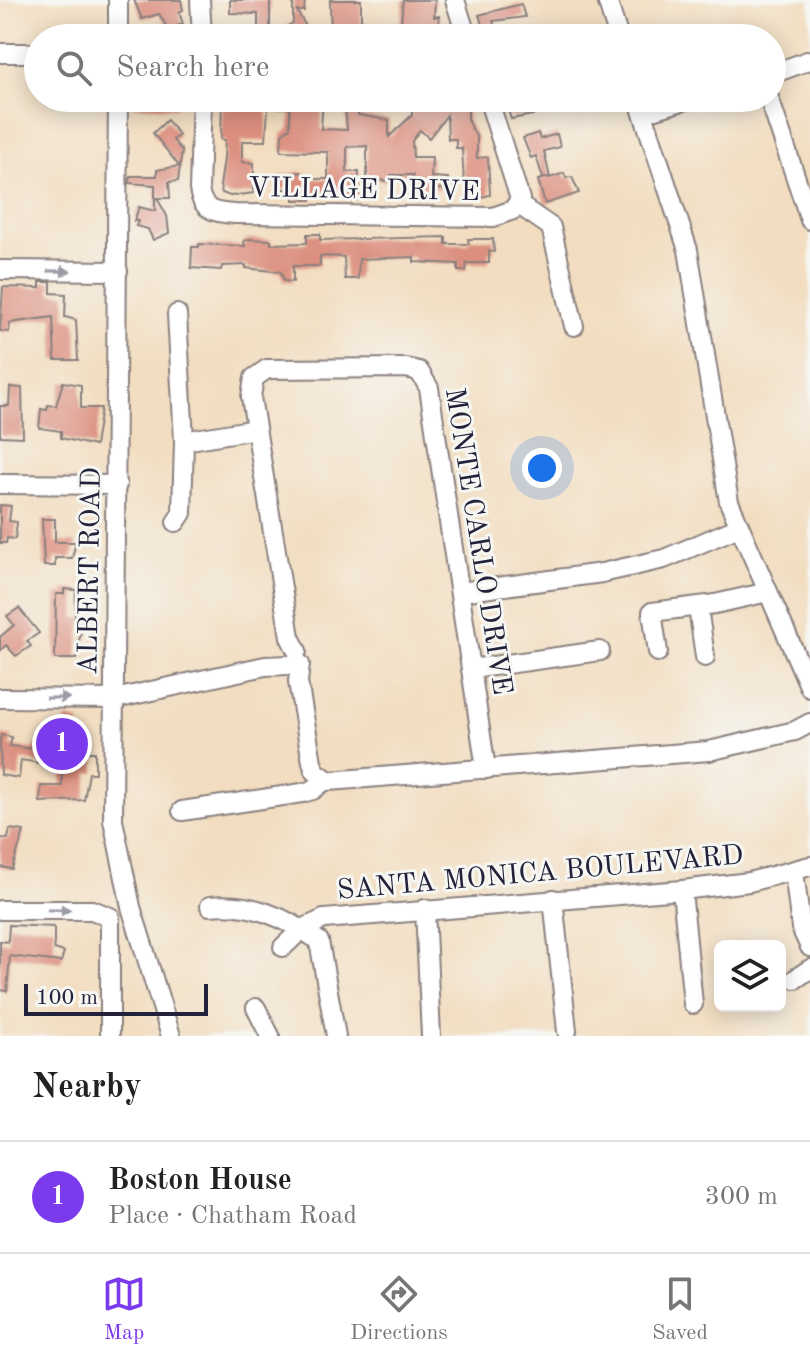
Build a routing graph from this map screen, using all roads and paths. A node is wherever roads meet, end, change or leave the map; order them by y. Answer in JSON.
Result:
{"nodes":[{"id":1,"x":118,"y":0,"type":"edge"},
{"id":2,"x":200,"y":0,"type":"edge"},
{"id":3,"x":455,"y":0,"type":"edge"},
{"id":4,"x":607,"y":0,"type":"edge"},
{"id":5,"x":118,"y":24,"type":"edge"},
{"id":6,"x":201,"y":24,"type":"edge"},
{"id":7,"x":463,"y":24,"type":"edge"},
{"id":8,"x":615,"y":24,"type":"edge"},
{"id":9,"x":0,"y":53,"type":"edge"},
{"id":10,"x":24,"y":53,"type":"edge"},
{"id":11,"x":810,"y":60,"type":"edge"},
{"id":12,"x":786,"y":69,"type":"edge"},
{"id":13,"x":118,"y":112,"type":"edge"},
{"id":14,"x":202,"y":112,"type":"edge"},
{"id":15,"x":493,"y":112,"type":"edge"},
{"id":16,"x":642,"y":112,"type":"edge"},
{"id":17,"x":774,"y":112,"type":"edge"},
{"id":18,"x":519,"y":205,"type":"junction"},
{"id":19,"x":810,"y":220,"type":"edge"},
{"id":20,"x":0,"y":270,"type":"edge"},
{"id":21,"x":118,"y":271,"type":"junction"},
{"id":22,"x":177,"y":314,"type":"dead end"},
{"id":23,"x":574,"y":326,"type":"dead end"},
{"id":24,"x":256,"y":429,"type":"junction"},
{"id":25,"x":184,"y":441,"type":"junction"},
{"id":26,"x":0,"y":484,"type":"edge"},
{"id":27,"x":117,"y":485,"type":"junction"},
{"id":28,"x":176,"y":522,"type":"dead end"},
{"id":29,"x":739,"y":527,"type":"junction"},
{"id":30,"x":460,"y":592,"type":"junction"},
{"id":31,"x":768,"y":592,"type":"junction"},
{"id":32,"x":698,"y":607,"type":"junction"},
{"id":33,"x":600,"y":651,"type":"dead end"},
{"id":34,"x":658,"y":652,"type":"dead end"},
{"id":35,"x":705,"y":657,"type":"dead end"},
{"id":36,"x":292,"y":659,"type":"junction"},
{"id":37,"x":471,"y":669,"type":"junction"},
{"id":38,"x":810,"y":688,"type":"edge"},
{"id":39,"x":0,"y":698,"type":"edge"},
{"id":40,"x":115,"y":699,"type":"junction"},
{"id":41,"x":805,"y":729,"type":"edge"},
{"id":42,"x":486,"y":769,"type":"junction"},
{"id":43,"x":325,"y":780,"type":"junction"},
{"id":44,"x":182,"y":811,"type":"dead end"},
{"id":45,"x":802,"y":869,"type":"edge"},
{"id":46,"x":682,"y":890,"type":"junction"},
{"id":47,"x":553,"y":899,"type":"junction"},
{"id":48,"x":210,"y":906,"type":"dead end"},
{"id":49,"x":425,"y":909,"type":"junction"},
{"id":50,"x":0,"y":910,"type":"edge"},
{"id":51,"x":302,"y":929,"type":"junction"},
{"id":52,"x":283,"y":947,"type":"dead end"},
{"id":53,"x":810,"y":947,"type":"edge"},
{"id":54,"x":693,"y":1004,"type":"dead end"},
{"id":55,"x":256,"y":1008,"type":"dead end"},
{"id":56,"x":567,"y":1031,"type":"dead end"},
{"id":57,"x":110,"y":1036,"type":"edge"},
{"id":58,"x":171,"y":1036,"type":"edge"},
{"id":59,"x":270,"y":1036,"type":"edge"},
{"id":60,"x":336,"y":1036,"type":"edge"},
{"id":61,"x":431,"y":1036,"type":"edge"}],
"edges":[{"from":1,"to":5,"type":"street"},
{"from":2,"to":6,"type":"street"},
{"from":3,"to":7,"type":"street"},
{"from":4,"to":8,"type":"street"},
{"from":9,"to":10,"type":"street"},
{"from":11,"to":12,"type":"street"},
{"from":13,"to":21,"type":"street","name":"ALBERT ROAD"},
{"from":14,"to":18,"type":"street","name":"VILLAGE DRIVE"},
{"from":15,"to":18,"type":"street","name":"VILLAGE DRIVE"},
{"from":16,"to":29,"type":"street"},
{"from":17,"to":19,"type":"street"},
{"from":18,"to":23,"type":"street"},
{"from":20,"to":21,"type":"street","one_way":true},
{"from":21,"to":27,"type":"street","name":"ALBERT ROAD"},
{"from":22,"to":25,"type":"street"},
{"from":24,"to":25,"type":"street"},
{"from":24,"to":30,"type":"street","name":"MONTE CARLO DRIVE"},
{"from":24,"to":36,"type":"street","name":"MONTE CARLO DRIVE"},
{"from":25,"to":28,"type":"street"},
{"from":26,"to":27,"type":"street"},
{"from":27,"to":40,"type":"street","name":"ALBERT ROAD"},
{"from":29,"to":30,"type":"street"},
{"from":29,"to":31,"type":"street"},
{"from":30,"to":37,"type":"street","name":"MONTE CARLO DRIVE"},
{"from":31,"to":32,"type":"street"},
{"from":31,"to":38,"type":"street"},
{"from":32,"to":34,"type":"street"},
{"from":32,"to":35,"type":"street"},
{"from":33,"to":37,"type":"street"},
{"from":36,"to":40,"type":"street"},
{"from":36,"to":43,"type":"street","name":"MONTE CARLO DRIVE"},
{"from":37,"to":42,"type":"street","name":"MONTE CARLO DRIVE"},
{"from":39,"to":40,"type":"street","one_way":true},
{"from":40,"to":58,"type":"street","name":"ALBERT ROAD"},
{"from":41,"to":42,"type":"street"},
{"from":42,"to":43,"type":"street"},
{"from":43,"to":44,"type":"street"},
{"from":45,"to":46,"type":"street","name":"SANTA MONICA BOULEVARD"},
{"from":45,"to":53,"type":"street"},
{"from":46,"to":47,"type":"street","name":"SANTA MONICA BOULEVARD"},
{"from":46,"to":54,"type":"street"},
{"from":47,"to":49,"type":"street","name":"SANTA MONICA BOULEVARD"},
{"from":47,"to":56,"type":"street"},
{"from":48,"to":51,"type":"street"},
{"from":49,"to":51,"type":"street","name":"SANTA MONICA BOULEVARD"},
{"from":49,"to":61,"type":"street"},
{"from":50,"to":57,"type":"street","one_way":true},
{"from":51,"to":52,"type":"street","name":"SANTA MONICA BOULEVARD"},
{"from":51,"to":60,"type":"street"},
{"from":55,"to":59,"type":"street"}]}
